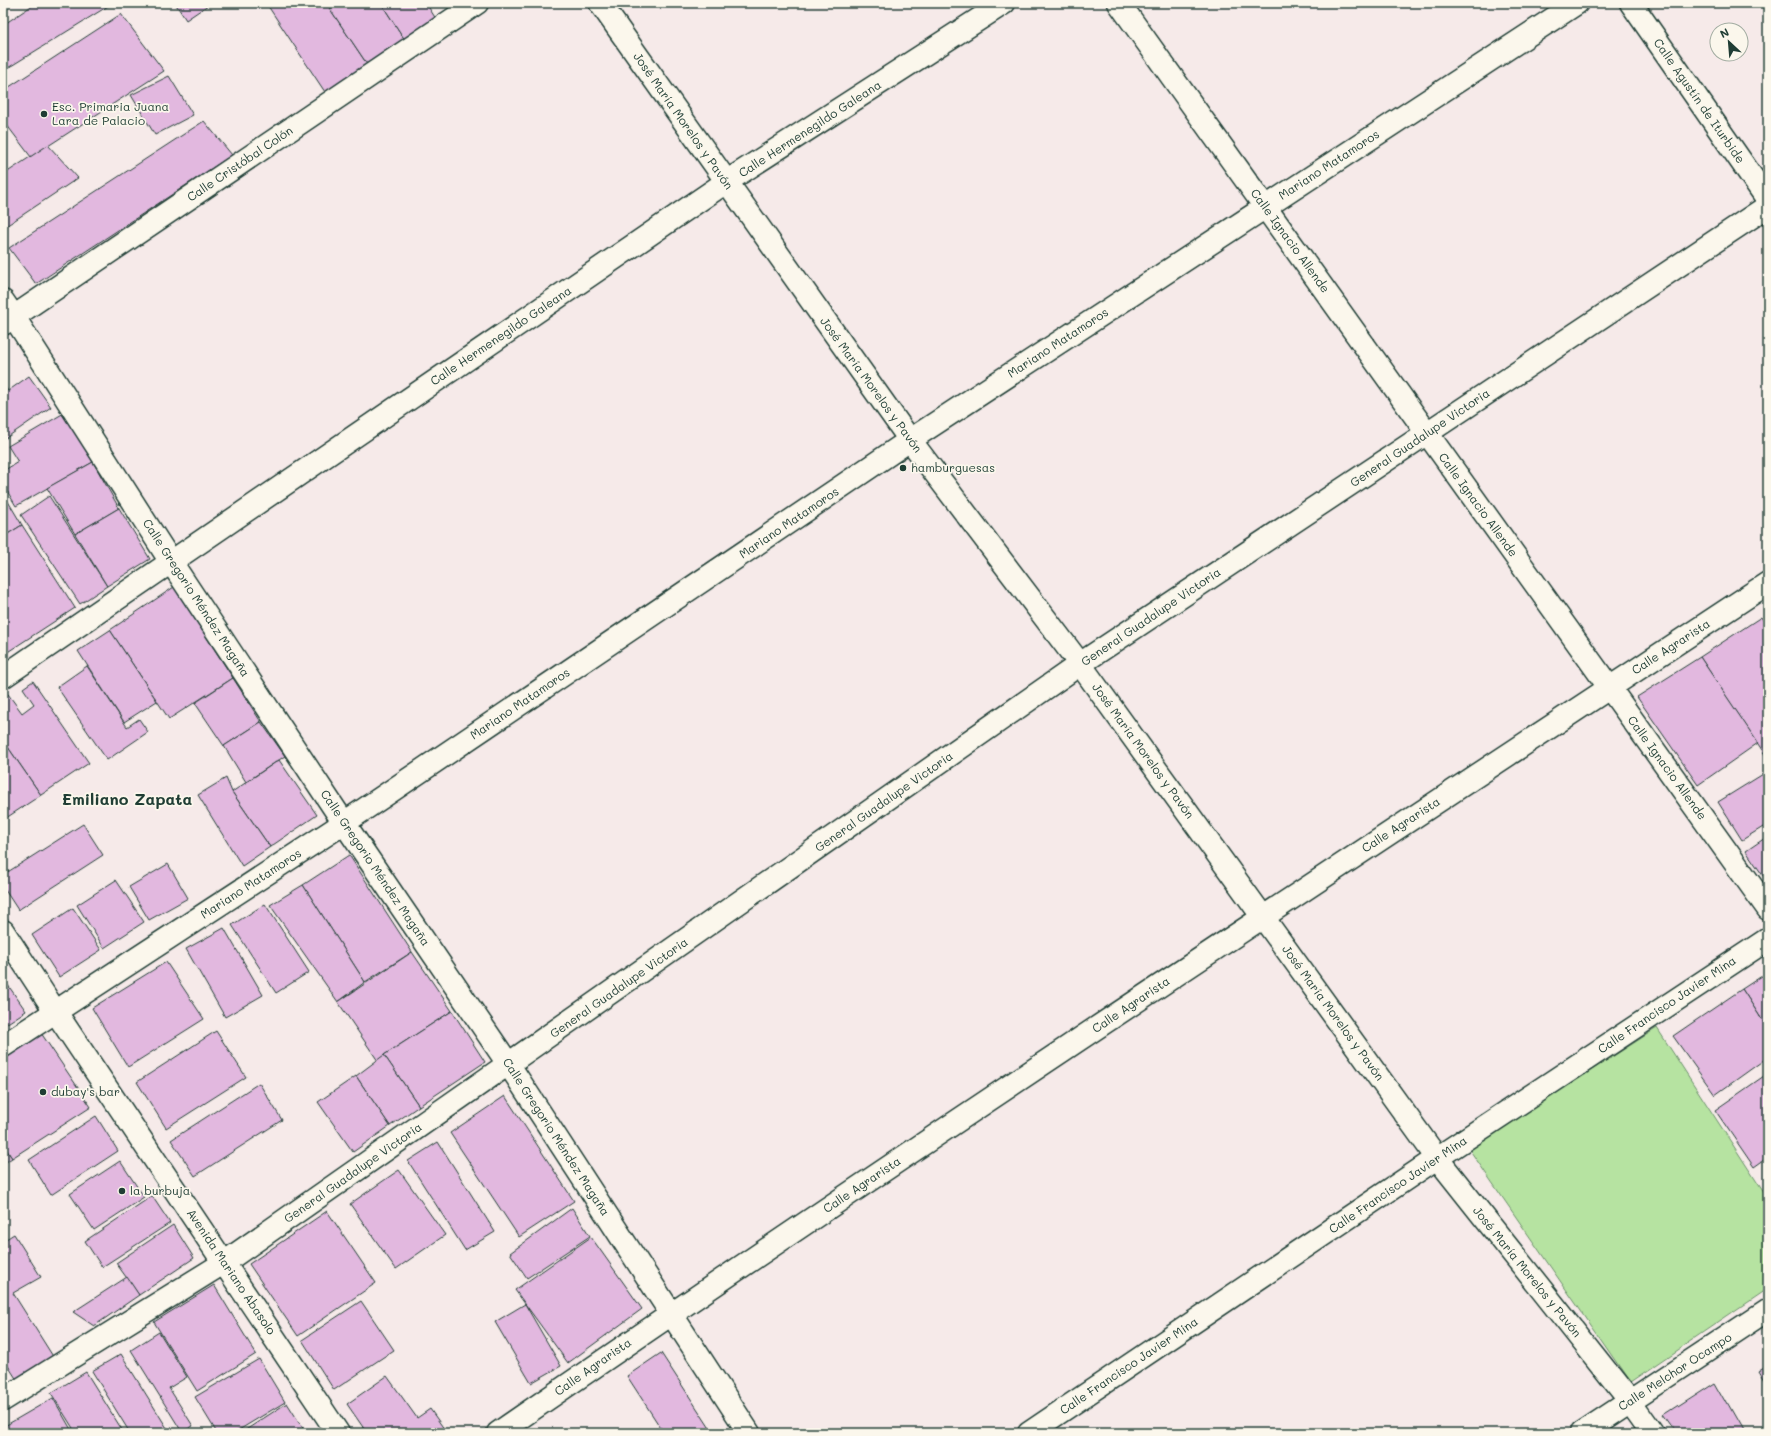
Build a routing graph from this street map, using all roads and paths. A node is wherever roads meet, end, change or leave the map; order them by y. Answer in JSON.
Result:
{"nodes":[{"id":1,"x":478,"y":3,"type":"edge"},
{"id":2,"x":600,"y":3,"type":"edge"},
{"id":3,"x":1004,"y":3,"type":"edge"},
{"id":4,"x":1119,"y":3,"type":"edge"},
{"id":5,"x":1577,"y":3,"type":"edge"},
{"id":6,"x":1631,"y":3,"type":"edge"},
{"id":7,"x":726,"y":182,"type":"junction"},
{"id":8,"x":1768,"y":200,"type":"edge"},
{"id":9,"x":1768,"y":206,"type":"edge"},
{"id":10,"x":1265,"y":207,"type":"junction"},
{"id":11,"x":7,"y":314,"type":"edge"},
{"id":12,"x":1427,"y":433,"type":"junction"},
{"id":13,"x":910,"y":440,"type":"junction"},
{"id":14,"x":171,"y":562,"type":"junction"},
{"id":15,"x":1768,"y":583,"type":"edge"},
{"id":16,"x":1080,"y":664,"type":"junction"},
{"id":17,"x":3,"y":677,"type":"edge"},
{"id":18,"x":1609,"y":688,"type":"junction"},
{"id":19,"x":344,"y":823,"type":"junction"},
{"id":20,"x":1768,"y":909,"type":"edge"},
{"id":21,"x":1263,"y":916,"type":"junction"},
{"id":22,"x":3,"y":931,"type":"edge"},
{"id":23,"x":1768,"y":938,"type":"edge"},
{"id":24,"x":55,"y":1012,"type":"junction"},
{"id":25,"x":3,"y":1046,"type":"edge"},
{"id":26,"x":509,"y":1065,"type":"junction"},
{"id":27,"x":1437,"y":1158,"type":"junction"},
{"id":28,"x":225,"y":1262,"type":"junction"},
{"id":29,"x":1768,"y":1310,"type":"edge"},
{"id":30,"x":672,"y":1313,"type":"junction"},
{"id":31,"x":3,"y":1400,"type":"edge"},
{"id":32,"x":1630,"y":1401,"type":"junction"},
{"id":33,"x":338,"y":1433,"type":"edge"},
{"id":34,"x":498,"y":1433,"type":"edge"},
{"id":35,"x":749,"y":1433,"type":"edge"},
{"id":36,"x":1029,"y":1433,"type":"edge"},
{"id":37,"x":1582,"y":1433,"type":"edge"},
{"id":38,"x":1653,"y":1433,"type":"edge"}],
"edges":[{"from":1,"to":11,"type":"street","name":"Calle Cristóbal Colón"},
{"from":2,"to":7,"type":"street","name":"José María Morelos y Pavón"},
{"from":3,"to":7,"type":"street","name":"Calle Hermenegildo Galeana"},
{"from":4,"to":10,"type":"street","name":"Calle Ignacio Allende"},
{"from":5,"to":10,"type":"street","name":"Mariano Matamoros"},
{"from":6,"to":8,"type":"street","name":"Calle Agustín de Iturbide"},
{"from":7,"to":13,"type":"street","name":"José María Morelos y Pavón"},
{"from":7,"to":14,"type":"street","name":"Calle Hermenegildo Galeana"},
{"from":9,"to":12,"type":"street","name":"General Guadalupe Victoria"},
{"from":10,"to":12,"type":"street","name":"Calle Ignacio Allende"},
{"from":10,"to":13,"type":"street","name":"Mariano Matamoros"},
{"from":11,"to":14,"type":"street","name":"Calle Gregorio Méndez Magaña"},
{"from":12,"to":16,"type":"street","name":"General Guadalupe Victoria"},
{"from":12,"to":18,"type":"street","name":"Calle Ignacio Allende"},
{"from":13,"to":16,"type":"street","name":"José María Morelos y Pavón"},
{"from":13,"to":19,"type":"street","name":"Mariano Matamoros"},
{"from":14,"to":17,"type":"street","name":"Calle Hermenegildo Galeana"},
{"from":14,"to":19,"type":"street","name":"Calle Gregorio Méndez Magaña"},
{"from":15,"to":18,"type":"street","name":"Calle Agrarista"},
{"from":16,"to":21,"type":"street","name":"José María Morelos y Pavón"},
{"from":16,"to":26,"type":"street","name":"General Guadalupe Victoria"},
{"from":18,"to":20,"type":"street","name":"Calle Ignacio Allende"},
{"from":18,"to":21,"type":"street","name":"Calle Agrarista"},
{"from":19,"to":24,"type":"street","name":"Mariano Matamoros"},
{"from":19,"to":26,"type":"street","name":"Calle Gregorio Méndez Magaña"},
{"from":21,"to":27,"type":"street","name":"José María Morelos y Pavón"},
{"from":21,"to":30,"type":"street","name":"Calle Agrarista"},
{"from":22,"to":24,"type":"street","name":"Avenida Mariano Abasolo"},
{"from":23,"to":27,"type":"street","name":"Calle Francisco Javier Mina"},
{"from":24,"to":25,"type":"street","name":"Mariano Matamoros"},
{"from":24,"to":28,"type":"street","name":"Avenida Mariano Abasolo"},
{"from":26,"to":28,"type":"street","name":"General Guadalupe Victoria"},
{"from":26,"to":30,"type":"street","name":"Calle Gregorio Méndez Magaña"},
{"from":27,"to":32,"type":"street","name":"José María Morelos y Pavón"},
{"from":27,"to":36,"type":"street","name":"Calle Francisco Javier Mina"},
{"from":28,"to":31,"type":"street","name":"General Guadalupe Victoria"},
{"from":28,"to":33,"type":"street","name":"Avenida Mariano Abasolo"},
{"from":29,"to":32,"type":"street","name":"Calle Melchor Ocampo"},
{"from":30,"to":34,"type":"street","name":"Calle Agrarista"},
{"from":30,"to":35,"type":"street","name":"Calle Gregorio Méndez Magaña"},
{"from":32,"to":37,"type":"street","name":"Calle Melchor Ocampo"},
{"from":32,"to":38,"type":"street","name":"José María Morelos y Pavón"}]}
